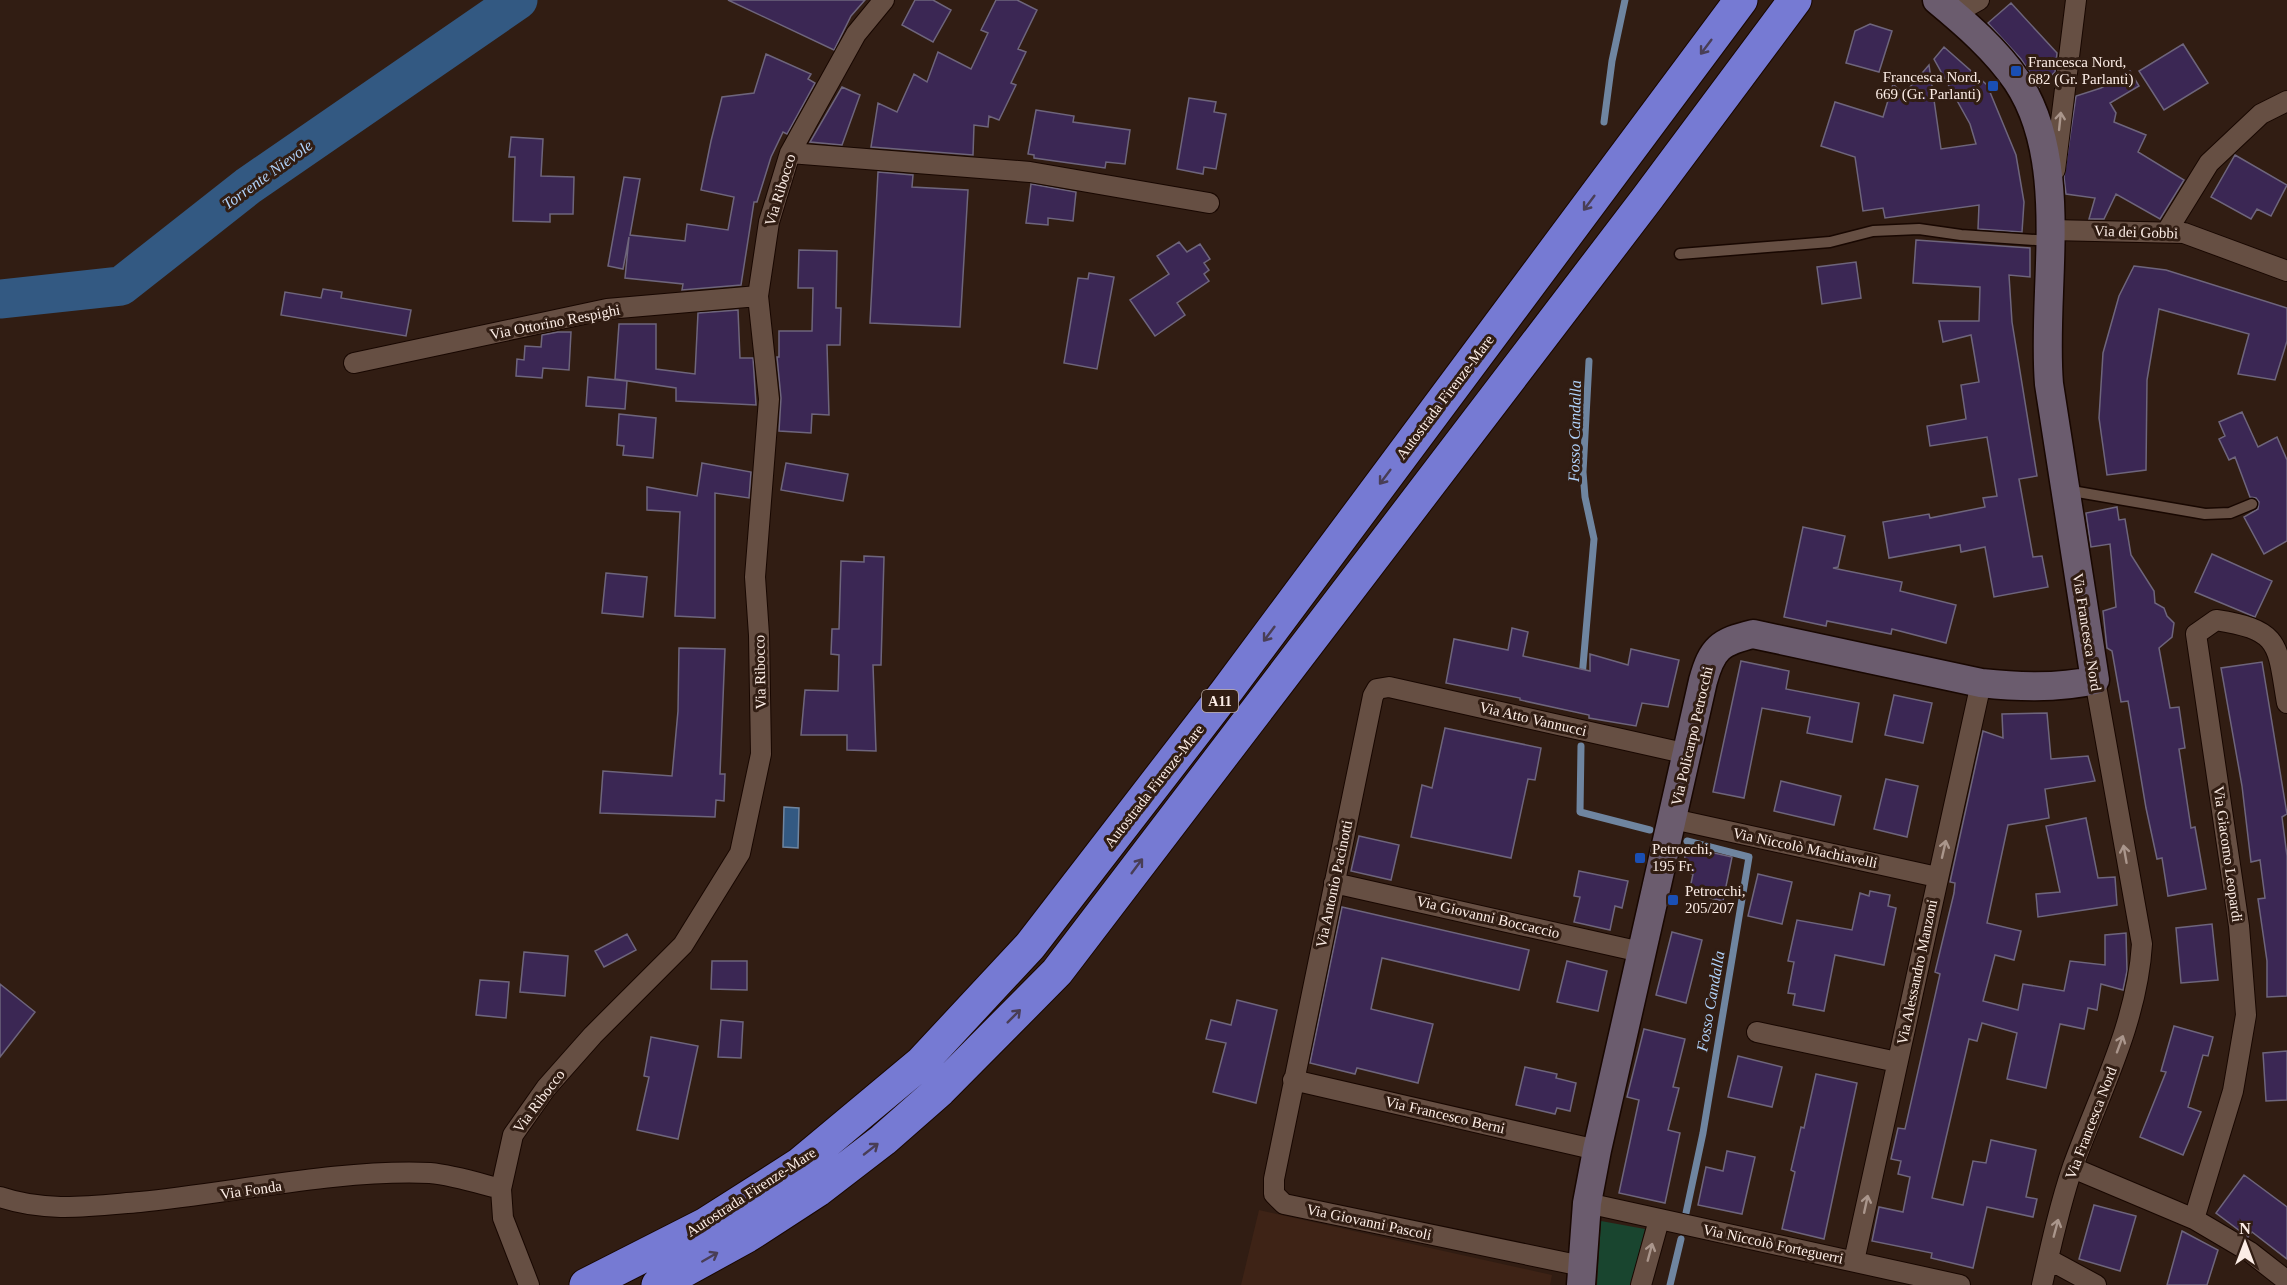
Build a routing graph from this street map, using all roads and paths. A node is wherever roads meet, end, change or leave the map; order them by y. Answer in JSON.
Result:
{"nodes":[{"id":1,"x":884,"y":0,"type":"edge"},
{"id":2,"x":1741,"y":0,"type":"edge"},
{"id":3,"x":1795,"y":0,"type":"edge"},
{"id":4,"x":1979,"y":0,"type":"edge"},
{"id":5,"x":2076,"y":0,"type":"edge"},
{"id":6,"x":1945,"y":7,"type":"edge"},
{"id":7,"x":2287,"y":101,"type":"edge"},
{"id":8,"x":790,"y":153,"type":"junction"},
{"id":9,"x":2051,"y":200,"type":"junction"},
{"id":10,"x":1209,"y":203,"type":"dead end"},
{"id":11,"x":2167,"y":231,"type":"junction"},
{"id":12,"x":2051,"y":236,"type":"junction"},
{"id":13,"x":1680,"y":254,"type":"dead end"},
{"id":14,"x":2287,"y":271,"type":"edge"},
{"id":15,"x":758,"y":296,"type":"junction"},
{"id":16,"x":354,"y":363,"type":"dead end"},
{"id":17,"x":2063,"y":489,"type":"junction"},
{"id":18,"x":2252,"y":504,"type":"dead end"},
{"id":19,"x":2094,"y":680,"type":"junction"},
{"id":20,"x":1981,"y":682,"type":"junction"},
{"id":21,"x":1377,"y":689,"type":"joint"},
{"id":22,"x":2287,"y":703,"type":"edge"},
{"id":23,"x":1688,"y":754,"type":"junction"},
{"id":24,"x":1673,"y":819,"type":"junction"},
{"id":25,"x":1937,"y":878,"type":"junction"},
{"id":26,"x":1334,"y":883,"type":"junction"},
{"id":27,"x":1641,"y":951,"type":"junction"},
{"id":28,"x":1757,"y":1032,"type":"dead end"},
{"id":29,"x":1897,"y":1062,"type":"junction"},
{"id":30,"x":1293,"y":1080,"type":"junction"},
{"id":31,"x":1597,"y":1150,"type":"junction"},
{"id":32,"x":2073,"y":1168,"type":"junction"},
{"id":33,"x":501,"y":1189,"type":"junction"},
{"id":34,"x":0,"y":1197,"type":"edge"},
{"id":35,"x":1587,"y":1203,"type":"junction"},
{"id":36,"x":2194,"y":1219,"type":"junction"},
{"id":37,"x":1659,"y":1220,"type":"junction"},
{"id":38,"x":2048,"y":1259,"type":"junction"},
{"id":39,"x":1854,"y":1261,"type":"junction"},
{"id":40,"x":1582,"y":1275,"type":"edge"},
{"id":41,"x":1924,"y":1281,"type":"edge"},
{"id":42,"x":2287,"y":1281,"type":"edge"},
{"id":43,"x":529,"y":1285,"type":"edge"},
{"id":44,"x":586,"y":1285,"type":"edge"},
{"id":45,"x":658,"y":1285,"type":"edge"},
{"id":46,"x":1641,"y":1285,"type":"edge"},
{"id":47,"x":1960,"y":1285,"type":"edge"},
{"id":48,"x":2042,"y":1285,"type":"edge"},
{"id":49,"x":2096,"y":1285,"type":"edge"}],
"edges":[{"from":1,"to":8,"type":"street","name":"Via Ribocco"},
{"from":2,"to":44,"type":"highway","name":"Autostrada Firenze-Mare","number":"A11","one_way":true},
{"from":45,"to":3,"type":"highway","number":"A11","one_way":true},
{"from":4,"to":6,"type":"street"},
{"from":9,"to":5,"type":"street","one_way":true},
{"from":6,"to":9,"type":"main road","name":"Via Francesca Nord"},
{"from":7,"to":11,"type":"street"},
{"from":8,"to":10,"type":"street"},
{"from":8,"to":15,"type":"street","name":"Via Ribocco"},
{"from":9,"to":12,"type":"main road","name":"Via Francesca Nord"},
{"from":11,"to":12,"type":"street","name":"Via dei Gobbi"},
{"from":11,"to":14,"type":"street","name":"Via dei Gobbi"},
{"from":12,"to":13,"type":"lane"},
{"from":12,"to":17,"type":"main road","name":"Via Francesca Nord"},
{"from":15,"to":16,"type":"street","name":"Via Ottorino Respighi"},
{"from":15,"to":33,"type":"street","name":"Via Ribocco"},
{"from":17,"to":18,"type":"lane"},
{"from":17,"to":19,"type":"main road","name":"Via Francesca Nord"},
{"from":19,"to":20,"type":"main road","name":"Via Policarpo Petrocchi"},
{"from":32,"to":19,"type":"street","name":"Via Francesca Nord","one_way":true},
{"from":20,"to":23,"type":"main road","name":"Via Policarpo Petrocchi"},
{"from":25,"to":20,"type":"street","name":"Via Alessandro Manzoni","one_way":true},
{"from":21,"to":23,"type":"street","name":"Via Atto Vannucci"},
{"from":21,"to":26,"type":"street","name":"Via Antonio Pacinotti"},
{"from":22,"to":36,"type":"street","name":"Via Giacomo Leopardi"},
{"from":23,"to":24,"type":"main road","name":"Via Policarpo Petrocchi"},
{"from":24,"to":25,"type":"street","name":"Via Niccolò Machiavelli"},
{"from":24,"to":27,"type":"main road","name":"Via Policarpo Petrocchi"},
{"from":25,"to":29,"type":"street","name":"Via Alessandro Manzoni"},
{"from":26,"to":27,"type":"street","name":"Via Giovanni Boccaccio"},
{"from":26,"to":30,"type":"street","name":"Via Antonio Pacinotti"},
{"from":27,"to":31,"type":"main road","name":"Via Policarpo Petrocchi"},
{"from":28,"to":29,"type":"street"},
{"from":39,"to":29,"type":"street","name":"Via Alessandro Manzoni","one_way":true},
{"from":30,"to":31,"type":"street","name":"Via Francesco Berni"},
{"from":30,"to":40,"type":"street","name":"Via Giovanni Pascoli"},
{"from":31,"to":35,"type":"main road","name":"Via Policarpo Petrocchi"},
{"from":32,"to":36,"type":"street"},
{"from":38,"to":32,"type":"street","name":"Via Francesca Nord","one_way":true},
{"from":33,"to":34,"type":"street","name":"Via Fonda"},
{"from":33,"to":43,"type":"street","name":"Via Ribocco"},
{"from":35,"to":37,"type":"street","name":"Via Niccolò Forteguerri"},
{"from":35,"to":40,"type":"main road","name":"Via Policarpo Petrocchi"},
{"from":36,"to":42,"type":"street"},
{"from":37,"to":39,"type":"street","name":"Via Niccolò Forteguerri"},
{"from":46,"to":37,"type":"street","one_way":true},
{"from":38,"to":48,"type":"street","name":"Via Francesca Nord"},
{"from":38,"to":49,"type":"street"},
{"from":39,"to":41,"type":"street","name":"Via Niccolò Forteguerri"},
{"from":41,"to":47,"type":"street","name":"Via Niccolò Forteguerri"}]}
